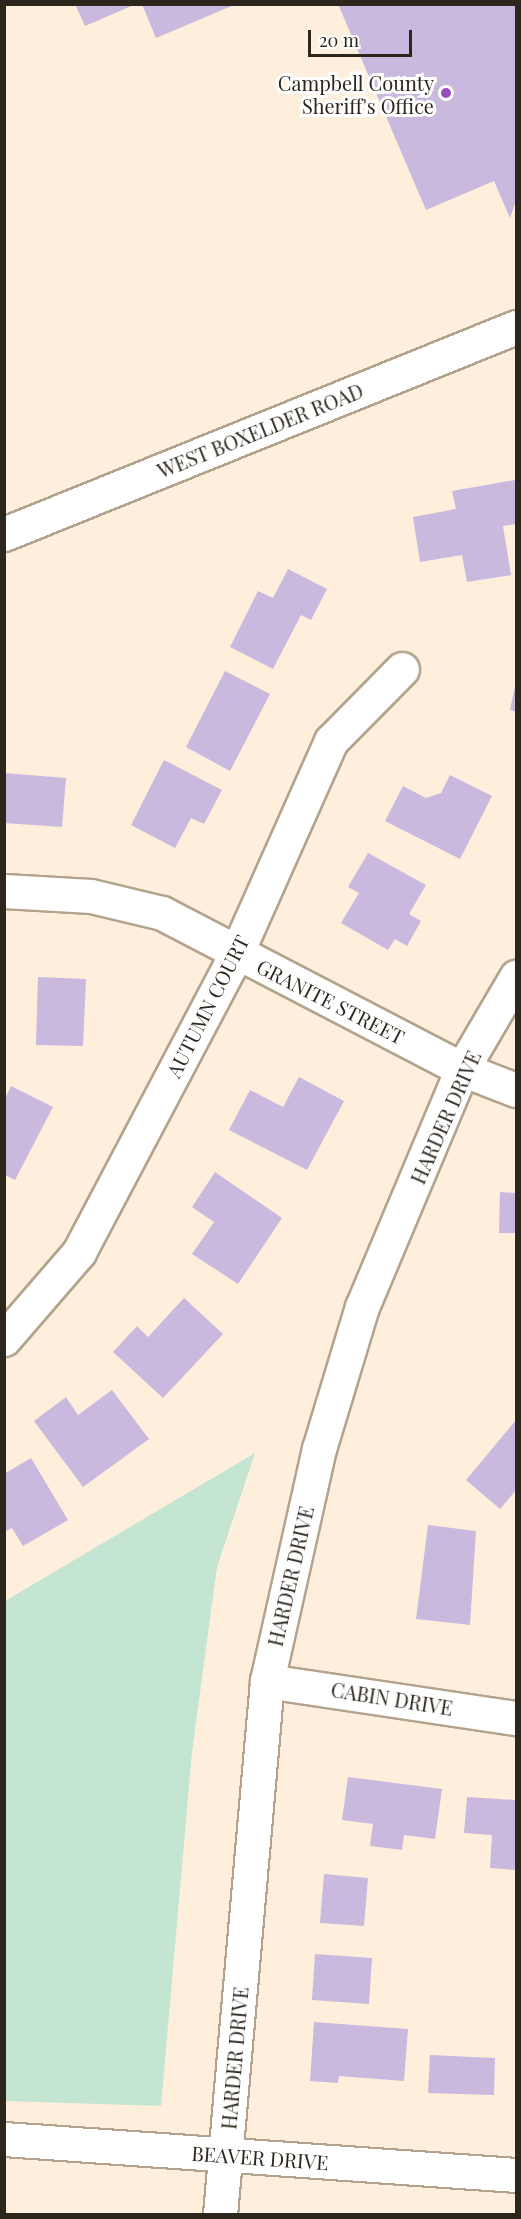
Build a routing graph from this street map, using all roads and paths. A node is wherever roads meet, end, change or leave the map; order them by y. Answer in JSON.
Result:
{"nodes":[{"id":1,"x":516,"y":327,"type":"edge"},
{"id":2,"x":4,"y":534,"type":"edge"},
{"id":3,"x":402,"y":669,"type":"dead end"},
{"id":4,"x":4,"y":891,"type":"edge"},
{"id":5,"x":237,"y":952,"type":"junction"},
{"id":6,"x":516,"y":977,"type":"edge"},
{"id":7,"x":462,"y":1069,"type":"junction"},
{"id":8,"x":516,"y":1090,"type":"edge"},
{"id":9,"x":4,"y":1339,"type":"edge"},
{"id":10,"x":267,"y":1681,"type":"junction"},
{"id":11,"x":516,"y":1718,"type":"edge"},
{"id":12,"x":4,"y":2139,"type":"edge"},
{"id":13,"x":225,"y":2155,"type":"junction"},
{"id":14,"x":516,"y":2175,"type":"edge"},
{"id":15,"x":220,"y":2214,"type":"edge"}],
"edges":[{"from":1,"to":2,"type":"street","name":"WEST BOXELDER ROAD"},
{"from":3,"to":5,"type":"street","name":"AUTUMN COURT"},
{"from":4,"to":5,"type":"street","name":"GRANITE STREET"},
{"from":5,"to":7,"type":"street","name":"GRANITE STREET"},
{"from":5,"to":9,"type":"street","name":"AUTUMN COURT"},
{"from":6,"to":7,"type":"street","name":"HARDER DRIVE"},
{"from":7,"to":8,"type":"street","name":"GRANITE STREET"},
{"from":7,"to":10,"type":"street","name":"HARDER DRIVE"},
{"from":10,"to":11,"type":"street","name":"CABIN DRIVE"},
{"from":10,"to":13,"type":"street","name":"HARDER DRIVE"},
{"from":12,"to":13,"type":"street","name":"BEAVER DRIVE"},
{"from":13,"to":14,"type":"street","name":"BEAVER DRIVE"},
{"from":13,"to":15,"type":"street","name":"HARDER DRIVE"}]}
